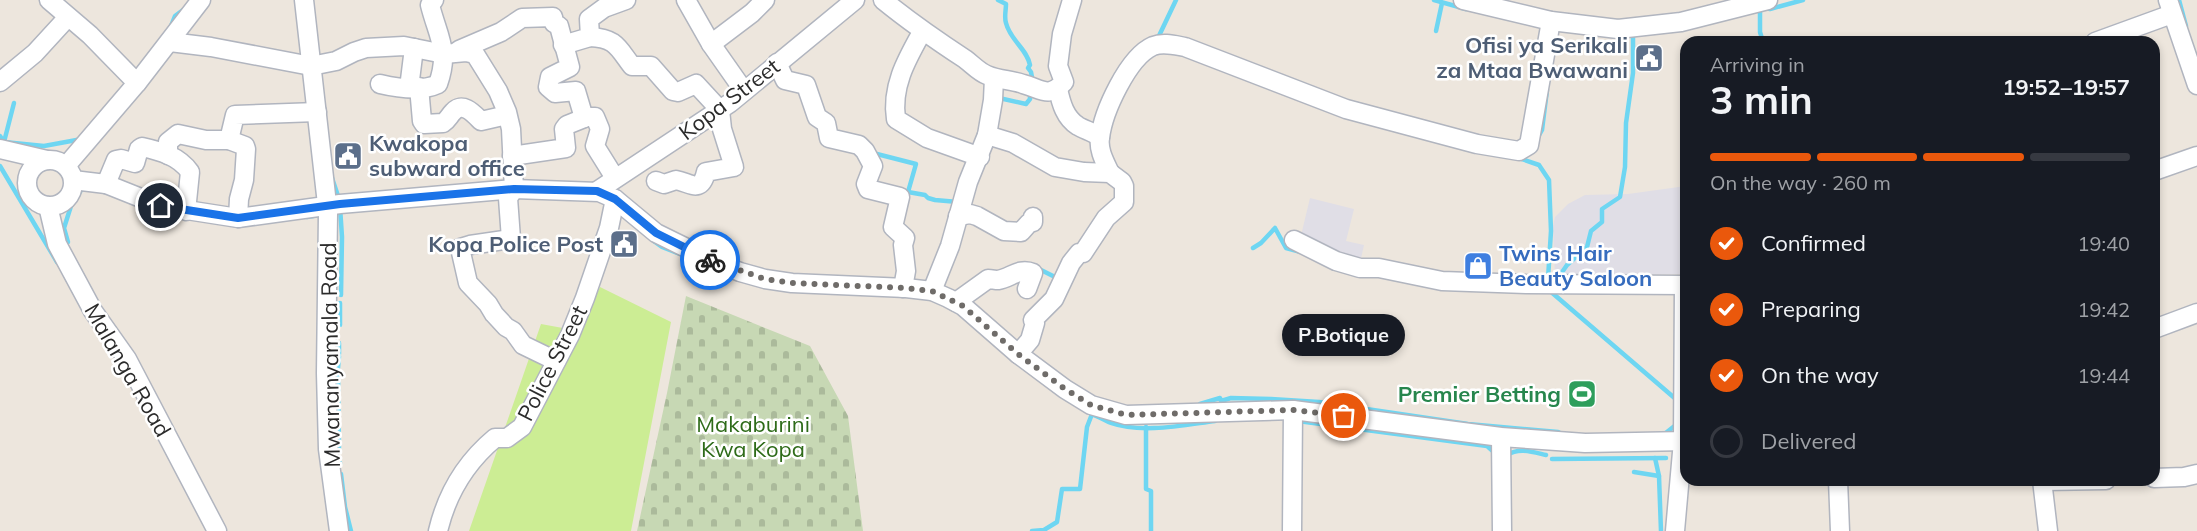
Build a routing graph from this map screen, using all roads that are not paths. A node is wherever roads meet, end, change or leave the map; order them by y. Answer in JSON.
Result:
{"nodes":[{"id":1,"x":49,"y":0,"type":"edge"},
{"id":2,"x":201,"y":0,"type":"edge"},
{"id":3,"x":304,"y":0,"type":"edge"},
{"id":4,"x":434,"y":0,"type":"edge"},
{"id":5,"x":626,"y":0,"type":"edge"},
{"id":6,"x":686,"y":0,"type":"edge"},
{"id":7,"x":765,"y":0,"type":"edge"},
{"id":8,"x":855,"y":0,"type":"edge"},
{"id":9,"x":883,"y":0,"type":"edge"},
{"id":10,"x":1072,"y":0,"type":"edge"},
{"id":11,"x":1463,"y":0,"type":"edge"},
{"id":12,"x":1768,"y":0,"type":"edge"},
{"id":13,"x":2170,"y":7,"type":"edge"},
{"id":14,"x":68,"y":17,"type":"junction"},
{"id":15,"x":1551,"y":21,"type":"junction"},
{"id":16,"x":922,"y":32,"type":"junction"},
{"id":17,"x":2108,"y":36,"type":"edge"},
{"id":18,"x":590,"y":37,"type":"junction"},
{"id":19,"x":170,"y":42,"type":"junction"},
{"id":20,"x":711,"y":44,"type":"junction"},
{"id":21,"x":564,"y":45,"type":"junction"},
{"id":22,"x":414,"y":48,"type":"junction"},
{"id":23,"x":450,"y":53,"type":"junction"},
{"id":24,"x":777,"y":63,"type":"junction"},
{"id":25,"x":311,"y":66,"type":"junction"},
{"id":26,"x":994,"y":78,"type":"junction"},
{"id":27,"x":0,"y":82,"type":"edge"},
{"id":28,"x":137,"y":83,"type":"junction"},
{"id":29,"x":380,"y":84,"type":"dead end"},
{"id":30,"x":2197,"y":85,"type":"edge"},
{"id":31,"x":414,"y":87,"type":"junction"},
{"id":32,"x":1058,"y":89,"type":"junction"},
{"id":33,"x":744,"y":91,"type":"junction"},
{"id":34,"x":720,"y":110,"type":"junction"},
{"id":35,"x":317,"y":112,"type":"junction"},
{"id":36,"x":507,"y":115,"type":"junction"},
{"id":37,"x":584,"y":118,"type":"junction"},
{"id":38,"x":987,"y":135,"type":"junction"},
{"id":39,"x":1100,"y":137,"type":"junction"},
{"id":40,"x":229,"y":140,"type":"junction"},
{"id":41,"x":0,"y":150,"type":"edge"},
{"id":42,"x":168,"y":155,"type":"junction"},
{"id":43,"x":512,"y":156,"type":"junction"},
{"id":44,"x":2197,"y":156,"type":"edge"},
{"id":45,"x":980,"y":157,"type":"junction"},
{"id":46,"x":47,"y":160,"type":"junction"},
{"id":47,"x":2160,"y":169,"type":"edge"},
{"id":48,"x":70,"y":173,"type":"junction"},
{"id":49,"x":1110,"y":173,"type":"junction"},
{"id":50,"x":28,"y":175,"type":"junction"},
{"id":51,"x":615,"y":178,"type":"junction"},
{"id":52,"x":656,"y":181,"type":"dead end"},
{"id":53,"x":106,"y":184,"type":"junction"},
{"id":54,"x":514,"y":189,"type":"junction"},
{"id":55,"x":597,"y":191,"type":"junction"},
{"id":56,"x":615,"y":199,"type":"junction"},
{"id":57,"x":48,"y":206,"type":"junction"},
{"id":58,"x":328,"y":206,"type":"junction"},
{"id":59,"x":186,"y":211,"type":"junction"},
{"id":60,"x":958,"y":216,"type":"junction"},
{"id":61,"x":238,"y":218,"type":"junction"},
{"id":62,"x":1033,"y":218,"type":"dead end"},
{"id":63,"x":1294,"y":240,"type":"dead end"},
{"id":64,"x":1680,"y":285,"type":"edge"},
{"id":65,"x":903,"y":288,"type":"junction"},
{"id":66,"x":1027,"y":289,"type":"dead end"},
{"id":67,"x":932,"y":291,"type":"junction"},
{"id":68,"x":956,"y":302,"type":"junction"},
{"id":69,"x":2197,"y":313,"type":"edge"},
{"id":70,"x":2160,"y":327,"type":"edge"},
{"id":71,"x":1018,"y":354,"type":"junction"},
{"id":72,"x":556,"y":361,"type":"junction"},
{"id":73,"x":1293,"y":410,"type":"junction"},
{"id":74,"x":1501,"y":438,"type":"junction"},
{"id":75,"x":1680,"y":441,"type":"edge"},
{"id":76,"x":2197,"y":474,"type":"edge"},
{"id":77,"x":2160,"y":478,"type":"edge"},
{"id":78,"x":1680,"y":486,"type":"edge"},
{"id":79,"x":1838,"y":486,"type":"edge"},
{"id":80,"x":2043,"y":486,"type":"edge"},
{"id":81,"x":217,"y":531,"type":"edge"},
{"id":82,"x":339,"y":531,"type":"edge"},
{"id":83,"x":438,"y":531,"type":"edge"},
{"id":84,"x":1292,"y":531,"type":"edge"},
{"id":85,"x":1502,"y":531,"type":"edge"},
{"id":86,"x":1676,"y":531,"type":"edge"},
{"id":87,"x":1840,"y":531,"type":"edge"},
{"id":88,"x":2048,"y":531,"type":"edge"}],
"edges":[{"from":1,"to":14,"type":"street"},
{"from":2,"to":19,"type":"street"},
{"from":3,"to":25,"type":"street","name":"Mwananyamala Road"},
{"from":4,"to":23,"type":"street"},
{"from":5,"to":18,"type":"street"},
{"from":6,"to":20,"type":"street"},
{"from":7,"to":20,"type":"street"},
{"from":8,"to":24,"type":"street","name":"Kopa Street"},
{"from":9,"to":16,"type":"street"},
{"from":10,"to":32,"type":"street"},
{"from":11,"to":15,"type":"street"},
{"from":12,"to":15,"type":"street"},
{"from":13,"to":17,"type":"street"},
{"from":13,"to":30,"type":"street"},
{"from":14,"to":27,"type":"street"},
{"from":14,"to":28,"type":"street"},
{"from":15,"to":39,"type":"street"},
{"from":16,"to":26,"type":"street"},
{"from":16,"to":45,"type":"street"},
{"from":18,"to":21,"type":"street"},
{"from":18,"to":34,"type":"street"},
{"from":19,"to":25,"type":"street"},
{"from":19,"to":28,"type":"street"},
{"from":20,"to":33,"type":"street"},
{"from":21,"to":23,"type":"street"},
{"from":21,"to":37,"type":"street"},
{"from":22,"to":23,"type":"street"},
{"from":22,"to":25,"type":"street"},
{"from":22,"to":31,"type":"street"},
{"from":23,"to":31,"type":"street"},
{"from":23,"to":36,"type":"street"},
{"from":24,"to":33,"type":"street","name":"Kopa Street"},
{"from":24,"to":65,"type":"street"},
{"from":25,"to":35,"type":"street","name":"Mwananyamala Road"},
{"from":26,"to":32,"type":"street"},
{"from":26,"to":38,"type":"street"},
{"from":28,"to":48,"type":"street"},
{"from":29,"to":31,"type":"street"},
{"from":31,"to":36,"type":"street"},
{"from":32,"to":39,"type":"street"},
{"from":33,"to":34,"type":"street","name":"Kopa Street"},
{"from":34,"to":51,"type":"street","name":"Kopa Street"},
{"from":34,"to":52,"type":"street"},
{"from":35,"to":40,"type":"street"},
{"from":35,"to":58,"type":"street","name":"Mwananyamala Road"},
{"from":36,"to":43,"type":"street"},
{"from":37,"to":43,"type":"street"},
{"from":37,"to":51,"type":"street"},
{"from":38,"to":45,"type":"street"},
{"from":38,"to":49,"type":"street"},
{"from":39,"to":49,"type":"street"},
{"from":40,"to":42,"type":"street"},
{"from":40,"to":61,"type":"street"},
{"from":41,"to":46,"type":"street"},
{"from":41,"to":50,"type":"street"},
{"from":42,"to":53,"type":"street"},
{"from":42,"to":59,"type":"street"},
{"from":43,"to":54,"type":"street"},
{"from":44,"to":47,"type":"street"},
{"from":45,"to":60,"type":"street"},
{"from":46,"to":48,"type":"street"},
{"from":46,"to":50,"type":"street"},
{"from":48,"to":53,"type":"street"},
{"from":48,"to":57,"type":"street"},
{"from":49,"to":71,"type":"street"},
{"from":50,"to":57,"type":"street"},
{"from":51,"to":55,"type":"street","name":"Kopa Street"},
{"from":53,"to":59,"type":"street"},
{"from":54,"to":55,"type":"street"},
{"from":54,"to":58,"type":"street"},
{"from":54,"to":72,"type":"street"},
{"from":55,"to":56,"type":"street"},
{"from":56,"to":65,"type":"street"},
{"from":56,"to":72,"type":"street","name":"Police Street"},
{"from":57,"to":81,"type":"street","name":"Malanga Road"},
{"from":58,"to":61,"type":"street"},
{"from":58,"to":82,"type":"street","name":"Mwananyamala Road"},
{"from":59,"to":61,"type":"street"},
{"from":60,"to":62,"type":"street"},
{"from":60,"to":67,"type":"street"},
{"from":63,"to":64,"type":"street"},
{"from":65,"to":67,"type":"street"},
{"from":66,"to":68,"type":"street"},
{"from":67,"to":68,"type":"street"},
{"from":68,"to":71,"type":"street"},
{"from":69,"to":70,"type":"street"},
{"from":71,"to":73,"type":"street"},
{"from":72,"to":83,"type":"street","name":"Police Street"},
{"from":73,"to":74,"type":"street"},
{"from":73,"to":84,"type":"street"},
{"from":74,"to":75,"type":"street"},
{"from":74,"to":85,"type":"street"},
{"from":76,"to":77,"type":"street"},
{"from":78,"to":86,"type":"street"},
{"from":79,"to":87,"type":"street"},
{"from":80,"to":88,"type":"street"}]}
